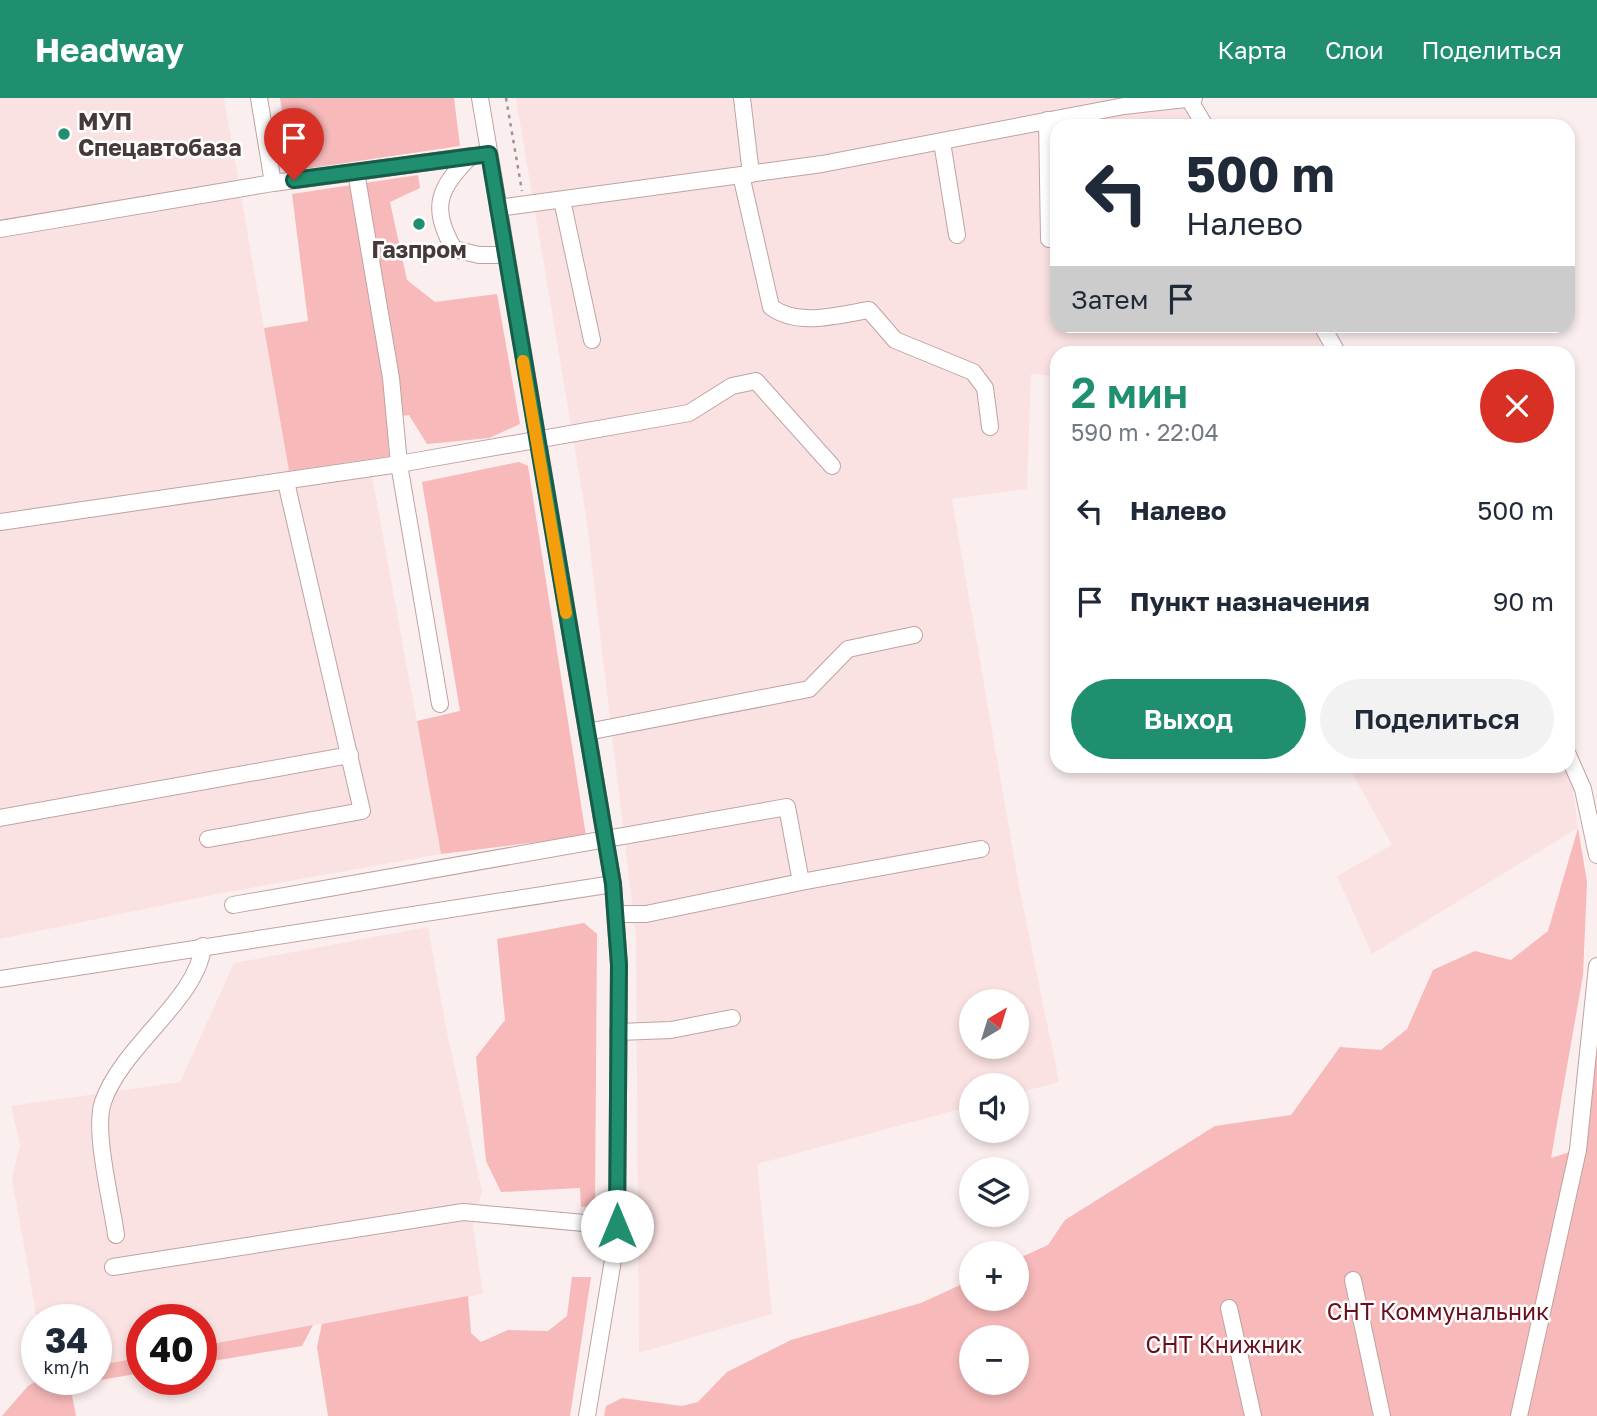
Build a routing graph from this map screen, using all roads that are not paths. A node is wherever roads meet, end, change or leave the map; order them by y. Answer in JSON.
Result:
{"nodes":[{"id":1,"x":259,"y":98,"type":"edge"},
{"id":2,"x":480,"y":98,"type":"edge"},
{"id":3,"x":742,"y":98,"type":"edge"},
{"id":4,"x":1192,"y":98,"type":"edge"},
{"id":5,"x":1084,"y":106,"type":"edge"},
{"id":6,"x":1202,"y":119,"type":"edge"},
{"id":7,"x":1047,"y":120,"type":"junction"},
{"id":8,"x":942,"y":142,"type":"junction"},
{"id":9,"x":489,"y":154,"type":"junction"},
{"id":10,"x":471,"y":156,"type":"junction"},
{"id":11,"x":356,"y":172,"type":"junction"},
{"id":12,"x":746,"y":175,"type":"junction"},
{"id":13,"x":273,"y":183,"type":"junction"},
{"id":14,"x":562,"y":200,"type":"junction"},
{"id":15,"x":498,"y":208,"type":"junction"},
{"id":16,"x":0,"y":229,"type":"edge"},
{"id":17,"x":957,"y":235,"type":"dead end"},
{"id":18,"x":1049,"y":239,"type":"dead end"},
{"id":19,"x":505,"y":255,"type":"junction"},
{"id":20,"x":592,"y":340,"type":"dead end"},
{"id":21,"x":990,"y":427,"type":"dead end"},
{"id":22,"x":536,"y":441,"type":"junction"},
{"id":23,"x":399,"y":464,"type":"junction"},
{"id":24,"x":832,"y":466,"type":"dead end"},
{"id":25,"x":286,"y":482,"type":"junction"},
{"id":26,"x":0,"y":522,"type":"edge"},
{"id":27,"x":914,"y":635,"type":"dead end"},
{"id":28,"x":440,"y":704,"type":"dead end"},
{"id":29,"x":587,"y":732,"type":"junction"},
{"id":30,"x":350,"y":755,"type":"junction"},
{"id":31,"x":1575,"y":771,"type":"edge"},
{"id":32,"x":0,"y":818,"type":"edge"},
{"id":33,"x":208,"y":839,"type":"dead end"},
{"id":34,"x":606,"y":840,"type":"junction"},
{"id":35,"x":981,"y":849,"type":"dead end"},
{"id":36,"x":1597,"y":855,"type":"edge"},
{"id":37,"x":802,"y":882,"type":"junction"},
{"id":38,"x":613,"y":884,"type":"junction"},
{"id":39,"x":233,"y":905,"type":"dead end"},
{"id":40,"x":615,"y":914,"type":"junction"},
{"id":41,"x":203,"y":946,"type":"junction"},
{"id":42,"x":1597,"y":966,"type":"edge"},
{"id":43,"x":0,"y":979,"type":"edge"},
{"id":44,"x":732,"y":1018,"type":"dead end"},
{"id":45,"x":618,"y":1032,"type":"junction"},
{"id":46,"x":617,"y":1226,"type":"junction"},
{"id":47,"x":116,"y":1235,"type":"dead end"},
{"id":48,"x":113,"y":1267,"type":"dead end"},
{"id":49,"x":1353,"y":1280,"type":"dead end"},
{"id":50,"x":1229,"y":1308,"type":"dead end"},
{"id":51,"x":587,"y":1416,"type":"edge"},
{"id":52,"x":1253,"y":1416,"type":"edge"},
{"id":53,"x":1382,"y":1416,"type":"edge"},
{"id":54,"x":1520,"y":1416,"type":"edge"}],
"edges":[{"from":1,"to":13,"type":"street"},
{"from":2,"to":9,"type":"street"},
{"from":3,"to":12,"type":"street"},
{"from":4,"to":5,"type":"street"},
{"from":4,"to":6,"type":"street"},
{"from":5,"to":7,"type":"street"},
{"from":7,"to":8,"type":"street"},
{"from":7,"to":18,"type":"street"},
{"from":8,"to":12,"type":"street"},
{"from":8,"to":17,"type":"street"},
{"from":9,"to":10,"type":"street"},
{"from":9,"to":15,"type":"street"},
{"from":10,"to":11,"type":"street"},
{"from":10,"to":19,"type":"street"},
{"from":11,"to":13,"type":"street"},
{"from":11,"to":23,"type":"street"},
{"from":12,"to":14,"type":"street"},
{"from":12,"to":21,"type":"street"},
{"from":13,"to":16,"type":"street"},
{"from":14,"to":15,"type":"street"},
{"from":14,"to":20,"type":"street"},
{"from":15,"to":19,"type":"street"},
{"from":19,"to":22,"type":"street"},
{"from":22,"to":23,"type":"street"},
{"from":22,"to":24,"type":"street"},
{"from":22,"to":29,"type":"street"},
{"from":23,"to":25,"type":"street"},
{"from":23,"to":28,"type":"street"},
{"from":25,"to":26,"type":"street"},
{"from":25,"to":30,"type":"street"},
{"from":27,"to":29,"type":"street"},
{"from":29,"to":34,"type":"street"},
{"from":30,"to":32,"type":"street"},
{"from":30,"to":33,"type":"street"},
{"from":31,"to":36,"type":"street"},
{"from":34,"to":37,"type":"street"},
{"from":34,"to":38,"type":"street"},
{"from":34,"to":39,"type":"street"},
{"from":35,"to":37,"type":"street"},
{"from":37,"to":40,"type":"street"},
{"from":38,"to":40,"type":"street"},
{"from":38,"to":41,"type":"street"},
{"from":40,"to":45,"type":"street"},
{"from":41,"to":43,"type":"street"},
{"from":41,"to":47,"type":"street"},
{"from":42,"to":54,"type":"street"},
{"from":44,"to":45,"type":"street"},
{"from":45,"to":46,"type":"street"},
{"from":46,"to":48,"type":"street"},
{"from":46,"to":51,"type":"street"},
{"from":49,"to":53,"type":"street"},
{"from":50,"to":52,"type":"street"}]}
